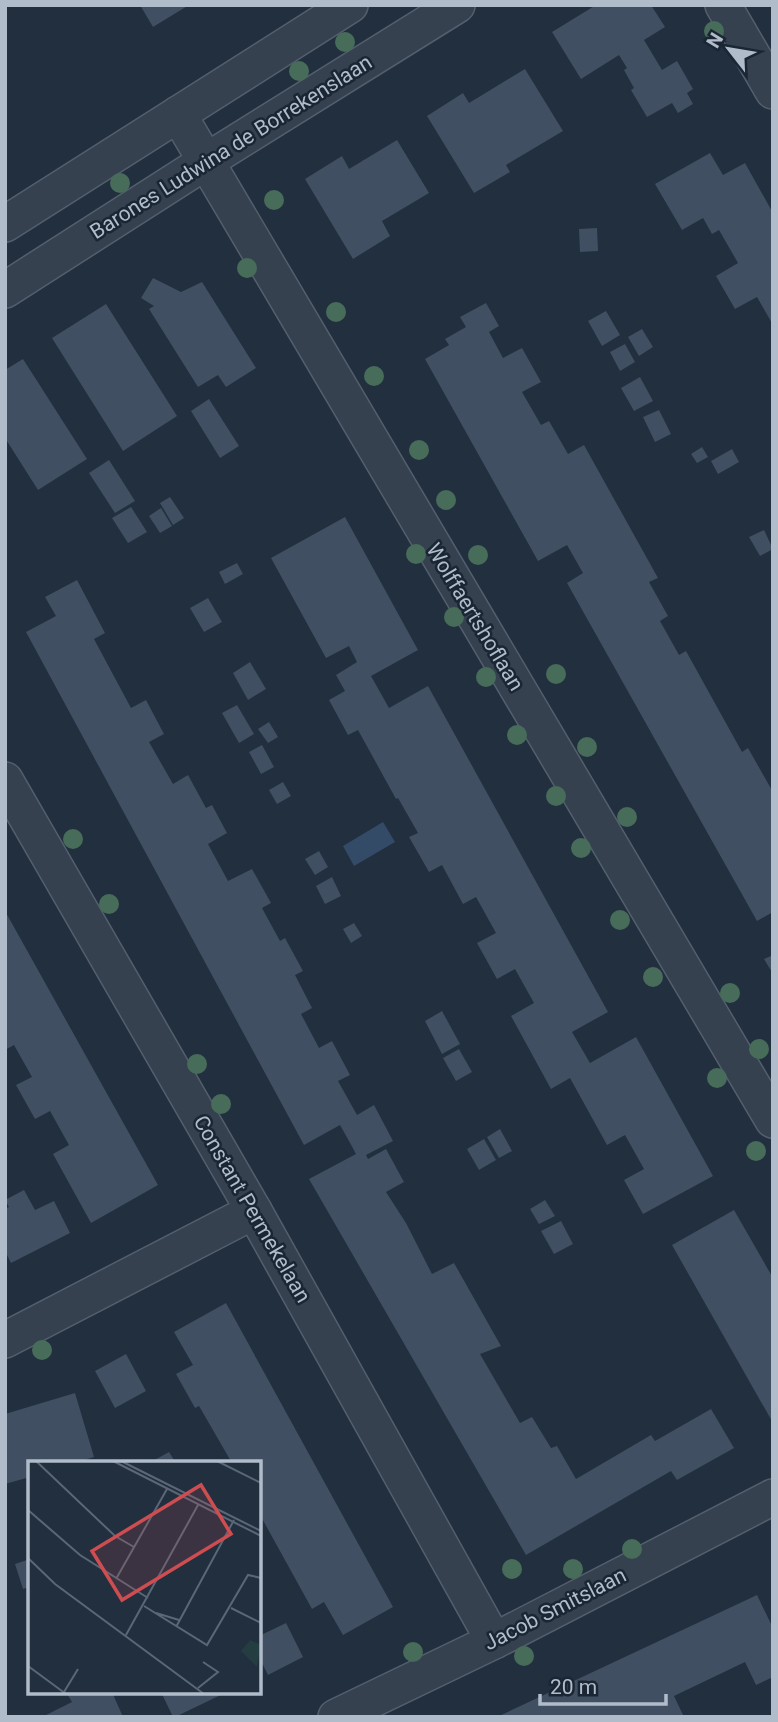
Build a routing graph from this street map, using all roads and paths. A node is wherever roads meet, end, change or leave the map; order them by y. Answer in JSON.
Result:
{"nodes":[{"id":1,"x":349,"y":5,"type":"edge"},
{"id":2,"x":457,"y":5,"type":"edge"},
{"id":3,"x":723,"y":5,"type":"edge"},
{"id":4,"x":773,"y":91,"type":"edge"},
{"id":5,"x":178,"y":114,"type":"junction"},
{"id":6,"x":205,"y":162,"type":"junction"},
{"id":7,"x":5,"y":224,"type":"edge"},
{"id":8,"x":5,"y":290,"type":"edge"},
{"id":9,"x":5,"y":780,"type":"edge"},
{"id":10,"x":773,"y":1120,"type":"edge"},
{"id":11,"x":254,"y":1211,"type":"junction"},
{"id":12,"x":5,"y":1340,"type":"edge"},
{"id":13,"x":773,"y":1497,"type":"edge"},
{"id":14,"x":494,"y":1641,"type":"junction"},
{"id":15,"x":335,"y":1717,"type":"edge"}],
"edges":[{"from":1,"to":5,"type":"street"},
{"from":2,"to":6,"type":"street","name":"Barones Ludwina de Borrekenslaan"},
{"from":3,"to":4,"type":"street"},
{"from":5,"to":6,"type":"street","name":"Wolffaertshoflaan"},
{"from":5,"to":7,"type":"street"},
{"from":6,"to":8,"type":"street","name":"Barones Ludwina de Borrekenslaan"},
{"from":6,"to":10,"type":"street","name":"Wolffaertshoflaan"},
{"from":9,"to":11,"type":"street","name":"Constant Permekelaan"},
{"from":11,"to":12,"type":"street"},
{"from":11,"to":14,"type":"street","name":"Constant Permekelaan"},
{"from":13,"to":14,"type":"street","name":"Jacob Smitslaan"},
{"from":14,"to":15,"type":"street","name":"Jacob Smitslaan"}]}
